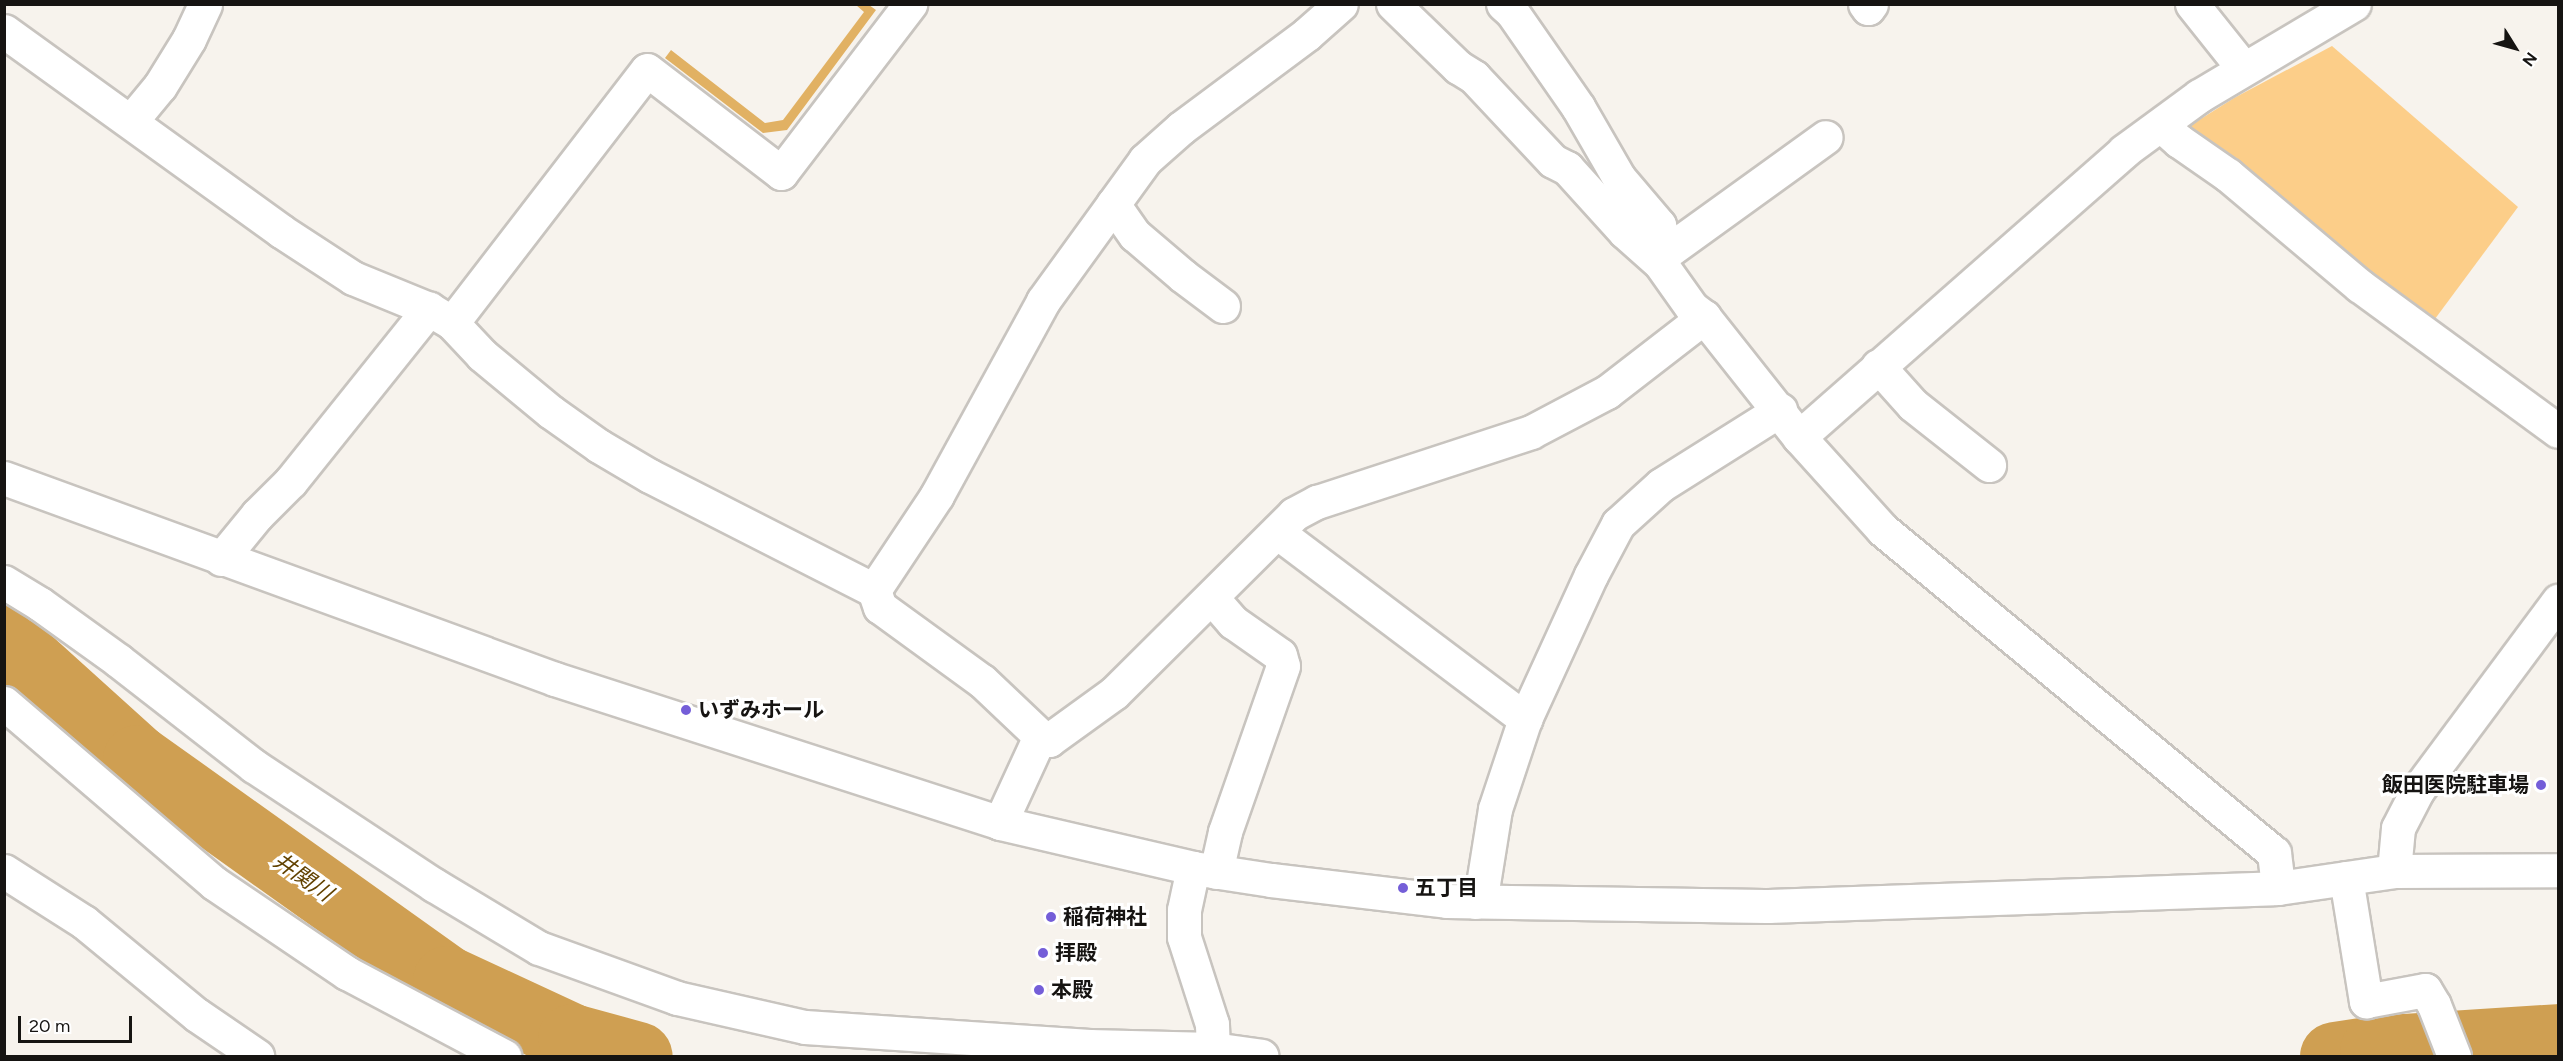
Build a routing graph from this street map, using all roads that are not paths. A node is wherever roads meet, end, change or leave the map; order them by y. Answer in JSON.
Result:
{"nodes":[{"id":1,"x":205,"y":4,"type":"edge"},
{"id":2,"x":910,"y":4,"type":"edge"},
{"id":3,"x":1341,"y":4,"type":"edge"},
{"id":4,"x":1393,"y":4,"type":"edge"},
{"id":5,"x":1503,"y":4,"type":"edge"},
{"id":6,"x":1865,"y":4,"type":"edge"},
{"id":7,"x":1871,"y":4,"type":"edge"},
{"id":8,"x":2192,"y":4,"type":"edge"},
{"id":9,"x":2354,"y":4,"type":"edge"},
{"id":10,"x":4,"y":31,"type":"edge"},
{"id":11,"x":2243,"y":68,"type":"junction"},
{"id":12,"x":131,"y":121,"type":"junction"},
{"id":13,"x":2161,"y":125,"type":"junction"},
{"id":14,"x":1826,"y":137,"type":"dead end"},
{"id":15,"x":1113,"y":204,"type":"junction"},
{"id":16,"x":1662,"y":258,"type":"junction"},
{"id":17,"x":1223,"y":306,"type":"dead end"},
{"id":18,"x":441,"y":316,"type":"junction"},
{"id":19,"x":1704,"y":317,"type":"junction"},
{"id":20,"x":1878,"y":366,"type":"junction"},
{"id":21,"x":1780,"y":411,"type":"junction"},
{"id":22,"x":2559,"y":431,"type":"edge"},
{"id":23,"x":1799,"y":437,"type":"junction"},
{"id":24,"x":1989,"y":465,"type":"dead end"},
{"id":25,"x":4,"y":478,"type":"edge"},
{"id":26,"x":1277,"y":532,"type":"junction"},
{"id":27,"x":221,"y":559,"type":"junction"},
{"id":28,"x":4,"y":582,"type":"edge"},
{"id":29,"x":874,"y":590,"type":"junction"},
{"id":30,"x":1212,"y":598,"type":"junction"},
{"id":31,"x":2559,"y":601,"type":"edge"},
{"id":32,"x":4,"y":703,"type":"edge"},
{"id":33,"x":1525,"y":719,"type":"junction"},
{"id":34,"x":1040,"y":736,"type":"junction"},
{"id":35,"x":1000,"y":823,"type":"junction"},
{"id":36,"x":1205,"y":870,"type":"junction"},
{"id":37,"x":2559,"y":870,"type":"edge"},
{"id":38,"x":4,"y":871,"type":"edge"},
{"id":39,"x":2394,"y":871,"type":"junction"},
{"id":40,"x":2346,"y":878,"type":"junction"},
{"id":41,"x":2278,"y":888,"type":"junction"},
{"id":42,"x":1475,"y":902,"type":"junction"},
{"id":43,"x":1211,"y":1052,"type":"edge"},
{"id":44,"x":257,"y":1056,"type":"edge"},
{"id":45,"x":504,"y":1056,"type":"edge"},
{"id":46,"x":1262,"y":1056,"type":"edge"},
{"id":47,"x":2454,"y":1056,"type":"edge"}],
"edges":[{"from":1,"to":12,"type":"street"},
{"from":2,"to":18,"type":"street"},
{"from":3,"to":15,"type":"street"},
{"from":4,"to":16,"type":"street"},
{"from":5,"to":16,"type":"street"},
{"from":6,"to":7,"type":"street"},
{"from":8,"to":11,"type":"street"},
{"from":9,"to":11,"type":"street"},
{"from":10,"to":12,"type":"street"},
{"from":11,"to":13,"type":"street"},
{"from":12,"to":18,"type":"street"},
{"from":13,"to":20,"type":"street"},
{"from":13,"to":22,"type":"street"},
{"from":14,"to":16,"type":"street"},
{"from":15,"to":17,"type":"street"},
{"from":15,"to":29,"type":"street"},
{"from":16,"to":19,"type":"street"},
{"from":18,"to":27,"type":"street"},
{"from":18,"to":29,"type":"street"},
{"from":19,"to":21,"type":"street"},
{"from":19,"to":26,"type":"street"},
{"from":20,"to":23,"type":"street"},
{"from":20,"to":24,"type":"street"},
{"from":21,"to":23,"type":"street"},
{"from":21,"to":33,"type":"street"},
{"from":23,"to":41,"type":"street"},
{"from":25,"to":27,"type":"street"},
{"from":26,"to":30,"type":"street"},
{"from":26,"to":33,"type":"street"},
{"from":27,"to":35,"type":"street"},
{"from":28,"to":43,"type":"street"},
{"from":29,"to":34,"type":"street"},
{"from":30,"to":34,"type":"street"},
{"from":30,"to":36,"type":"street"},
{"from":31,"to":39,"type":"street"},
{"from":32,"to":45,"type":"street"},
{"from":33,"to":42,"type":"street"},
{"from":34,"to":35,"type":"street"},
{"from":35,"to":36,"type":"street"},
{"from":36,"to":42,"type":"street"},
{"from":36,"to":43,"type":"street"},
{"from":37,"to":39,"type":"street"},
{"from":38,"to":44,"type":"street"},
{"from":39,"to":40,"type":"street"},
{"from":40,"to":41,"type":"street"},
{"from":40,"to":47,"type":"street"},
{"from":41,"to":42,"type":"street"},
{"from":43,"to":46,"type":"street"}]}
